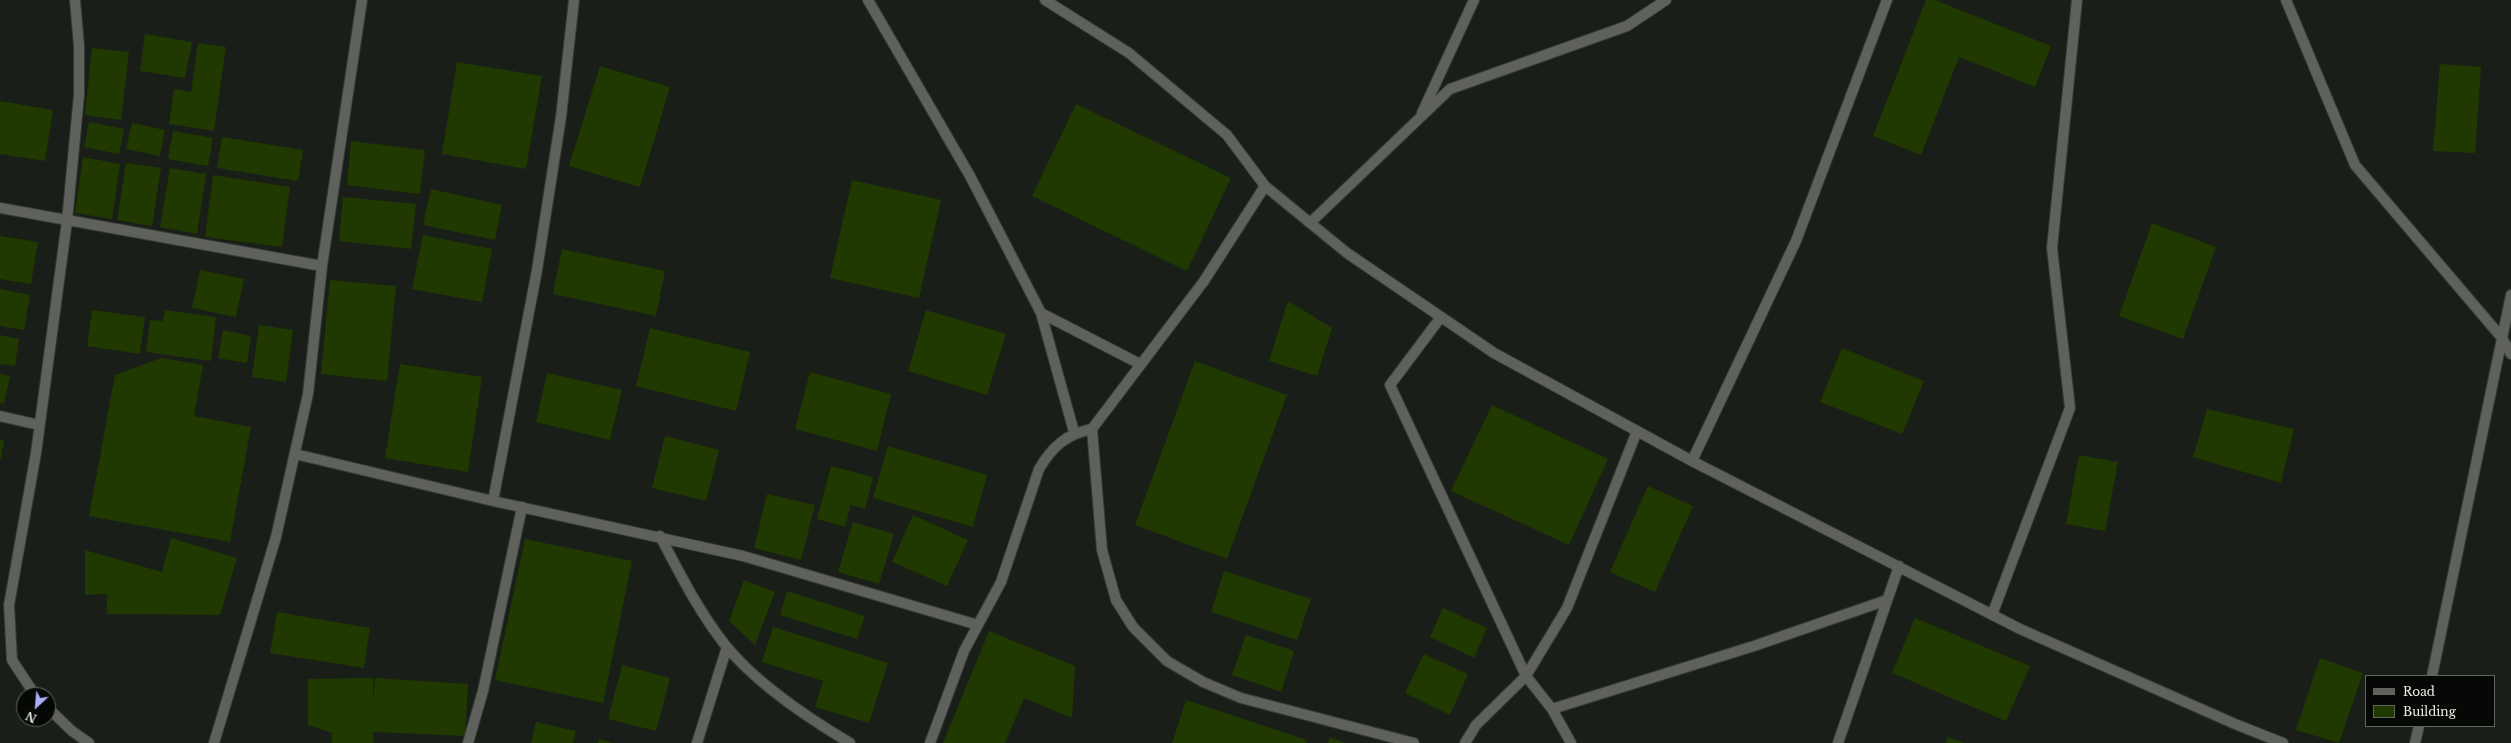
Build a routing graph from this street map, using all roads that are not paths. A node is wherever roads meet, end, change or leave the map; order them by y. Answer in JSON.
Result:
{"nodes":[{"id":1,"x":75,"y":0,"type":"edge"},
{"id":2,"x":362,"y":0,"type":"edge"},
{"id":3,"x":574,"y":0,"type":"edge"},
{"id":4,"x":868,"y":0,"type":"edge"},
{"id":5,"x":1045,"y":0,"type":"edge"},
{"id":6,"x":1474,"y":0,"type":"edge"},
{"id":7,"x":1666,"y":0,"type":"edge"},
{"id":8,"x":1887,"y":0,"type":"edge"},
{"id":9,"x":2076,"y":0,"type":"edge"},
{"id":10,"x":2286,"y":0,"type":"edge"},
{"id":11,"x":1420,"y":118,"type":"junction"},
{"id":12,"x":1265,"y":186,"type":"junction"},
{"id":13,"x":0,"y":208,"type":"edge"},
{"id":14,"x":67,"y":221,"type":"junction"},
{"id":15,"x":1310,"y":223,"type":"junction"},
{"id":16,"x":322,"y":266,"type":"junction"},
{"id":17,"x":2511,"y":295,"type":"edge"},
{"id":18,"x":1041,"y":313,"type":"junction"},
{"id":19,"x":1441,"y":317,"type":"junction"},
{"id":20,"x":2502,"y":338,"type":"junction"},
{"id":21,"x":2511,"y":354,"type":"edge"},
{"id":22,"x":1140,"y":364,"type":"junction"},
{"id":23,"x":0,"y":416,"type":"edge"},
{"id":24,"x":39,"y":425,"type":"junction"},
{"id":25,"x":1092,"y":429,"type":"junction"},
{"id":26,"x":1637,"y":431,"type":"junction"},
{"id":27,"x":1074,"y":432,"type":"junction"},
{"id":28,"x":295,"y":454,"type":"junction"},
{"id":29,"x":1692,"y":461,"type":"junction"},
{"id":30,"x":493,"y":501,"type":"junction"},
{"id":31,"x":522,"y":507,"type":"junction"},
{"id":32,"x":660,"y":536,"type":"junction"},
{"id":33,"x":1899,"y":566,"type":"junction"},
{"id":34,"x":1887,"y":600,"type":"junction"},
{"id":35,"x":4,"y":604,"type":"edge"},
{"id":36,"x":1992,"y":615,"type":"junction"},
{"id":37,"x":978,"y":625,"type":"junction"},
{"id":38,"x":727,"y":647,"type":"junction"},
{"id":39,"x":2432,"y":675,"type":"edge"},
{"id":40,"x":1526,"y":676,"type":"junction"},
{"id":41,"x":30,"y":687,"type":"edge"},
{"id":42,"x":1552,"y":709,"type":"junction"},
{"id":43,"x":56,"y":716,"type":"edge"},
{"id":44,"x":2419,"y":727,"type":"edge"},
{"id":45,"x":89,"y":743,"type":"edge"},
{"id":46,"x":214,"y":743,"type":"edge"},
{"id":47,"x":468,"y":743,"type":"edge"},
{"id":48,"x":697,"y":743,"type":"edge"},
{"id":49,"x":850,"y":743,"type":"edge"},
{"id":50,"x":930,"y":743,"type":"edge"},
{"id":51,"x":1414,"y":743,"type":"edge"},
{"id":52,"x":1464,"y":743,"type":"edge"},
{"id":53,"x":1571,"y":743,"type":"edge"},
{"id":54,"x":1838,"y":743,"type":"edge"},
{"id":55,"x":2283,"y":743,"type":"edge"},
{"id":56,"x":2415,"y":743,"type":"edge"}],
"edges":[{"from":1,"to":14,"type":"street"},
{"from":2,"to":16,"type":"street"},
{"from":3,"to":30,"type":"street"},
{"from":4,"to":18,"type":"street"},
{"from":5,"to":12,"type":"street"},
{"from":6,"to":11,"type":"street"},
{"from":7,"to":11,"type":"street"},
{"from":8,"to":29,"type":"street"},
{"from":9,"to":36,"type":"street"},
{"from":10,"to":20,"type":"street"},
{"from":11,"to":15,"type":"street"},
{"from":12,"to":15,"type":"street"},
{"from":12,"to":22,"type":"street"},
{"from":13,"to":14,"type":"street"},
{"from":14,"to":16,"type":"street"},
{"from":14,"to":24,"type":"street"},
{"from":15,"to":19,"type":"street"},
{"from":16,"to":28,"type":"street"},
{"from":17,"to":20,"type":"street"},
{"from":18,"to":22,"type":"street"},
{"from":18,"to":27,"type":"street"},
{"from":19,"to":26,"type":"street"},
{"from":19,"to":40,"type":"street"},
{"from":20,"to":21,"type":"street"},
{"from":20,"to":39,"type":"street"},
{"from":22,"to":25,"type":"street"},
{"from":23,"to":24,"type":"street"},
{"from":24,"to":35,"type":"street"},
{"from":25,"to":27,"type":"street"},
{"from":25,"to":51,"type":"street"},
{"from":26,"to":29,"type":"street"},
{"from":26,"to":40,"type":"street"},
{"from":27,"to":37,"type":"street"},
{"from":28,"to":30,"type":"street"},
{"from":28,"to":46,"type":"street"},
{"from":29,"to":33,"type":"street"},
{"from":30,"to":31,"type":"street"},
{"from":31,"to":32,"type":"street"},
{"from":31,"to":47,"type":"street"},
{"from":32,"to":37,"type":"street"},
{"from":32,"to":38,"type":"street"},
{"from":33,"to":34,"type":"street"},
{"from":33,"to":36,"type":"street"},
{"from":34,"to":42,"type":"street"},
{"from":34,"to":54,"type":"street"},
{"from":35,"to":41,"type":"street"},
{"from":36,"to":55,"type":"street"},
{"from":37,"to":50,"type":"street"},
{"from":38,"to":48,"type":"street"},
{"from":38,"to":49,"type":"street"},
{"from":40,"to":42,"type":"street"},
{"from":40,"to":52,"type":"street"},
{"from":42,"to":53,"type":"street"},
{"from":43,"to":45,"type":"street"},
{"from":44,"to":56,"type":"street"}]}
